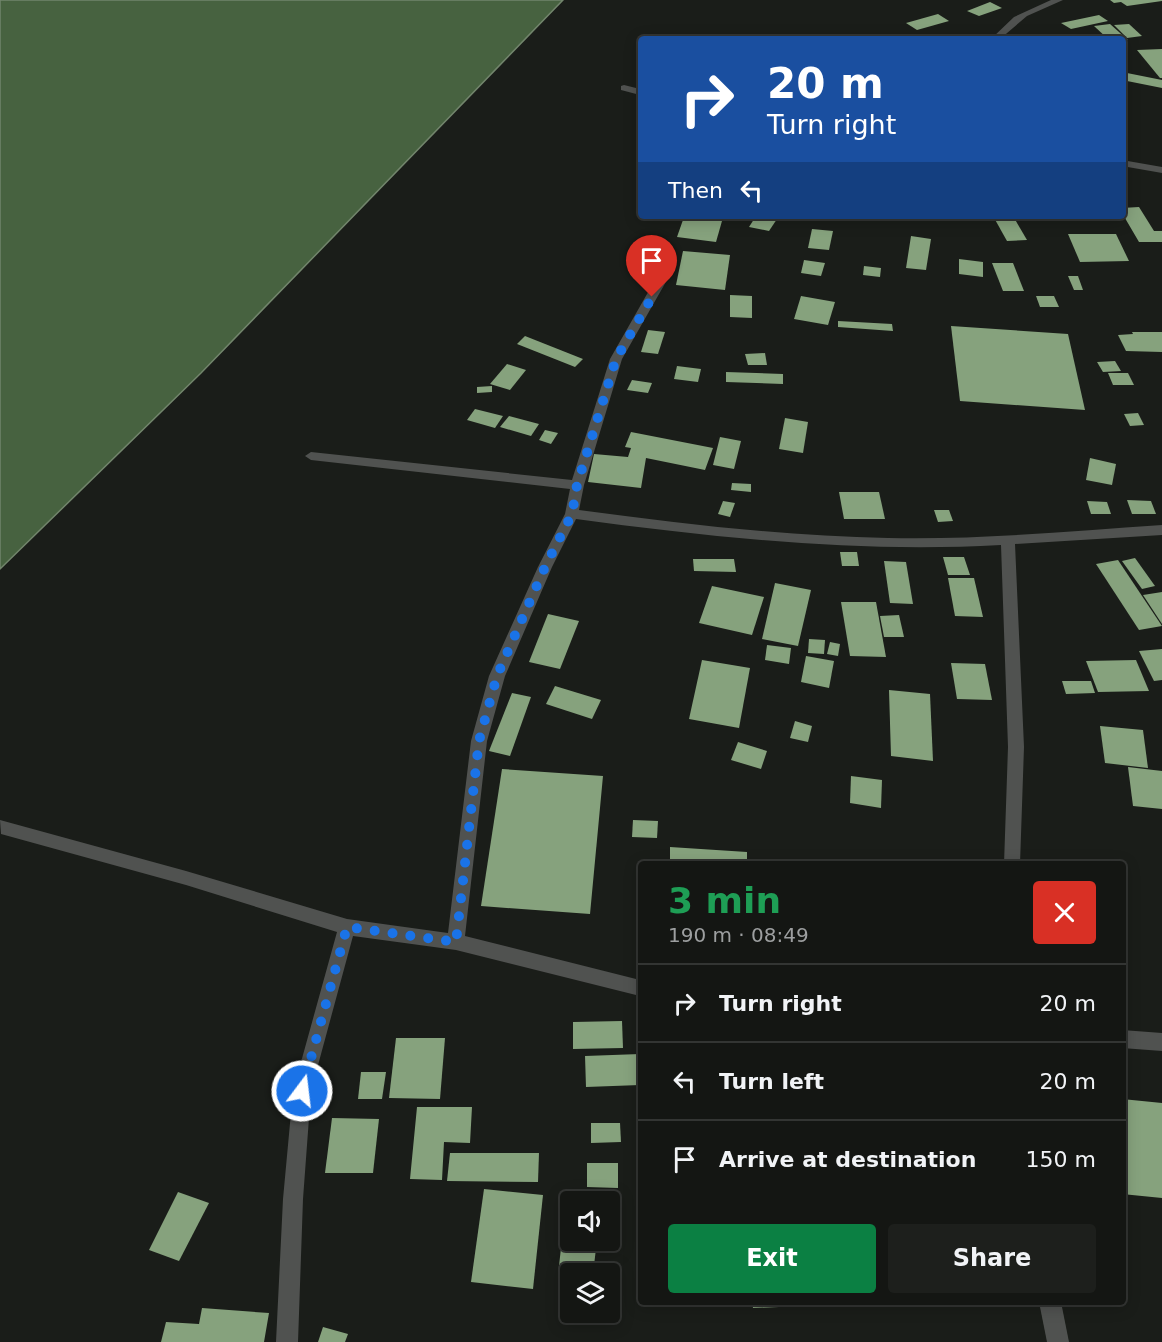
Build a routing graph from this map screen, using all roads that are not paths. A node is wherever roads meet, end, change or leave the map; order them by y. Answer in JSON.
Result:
{"nodes":[{"id":1,"x":1059,"y":0,"type":"edge"},
{"id":2,"x":998,"y":36,"type":"edge"},
{"id":3,"x":624,"y":88,"type":"dead end"},
{"id":4,"x":638,"y":92,"type":"edge"},
{"id":5,"x":1126,"y":164,"type":"edge"},
{"id":6,"x":1162,"y":170,"type":"edge"},
{"id":7,"x":661,"y":280,"type":"dead end"},
{"id":8,"x":311,"y":456,"type":"dead end"},
{"id":9,"x":577,"y":485,"type":"junction"},
{"id":10,"x":572,"y":514,"type":"junction"},
{"id":11,"x":1162,"y":530,"type":"edge"},
{"id":12,"x":1008,"y":540,"type":"junction"},
{"id":13,"x":1,"y":828,"type":"edge"},
{"id":14,"x":1012,"y":861,"type":"edge"},
{"id":15,"x":347,"y":927,"type":"junction"},
{"id":16,"x":456,"y":942,"type":"junction"},
{"id":17,"x":638,"y":988,"type":"edge"},
{"id":18,"x":1126,"y":1039,"type":"edge"},
{"id":19,"x":1162,"y":1042,"type":"edge"},
{"id":20,"x":1051,"y":1305,"type":"edge"},
{"id":21,"x":287,"y":1342,"type":"edge"},
{"id":22,"x":1058,"y":1342,"type":"edge"}],
"edges":[{"from":1,"to":2,"type":"street"},
{"from":3,"to":4,"type":"street"},
{"from":5,"to":6,"type":"street"},
{"from":7,"to":9,"type":"street"},
{"from":8,"to":9,"type":"street"},
{"from":9,"to":10,"type":"street"},
{"from":10,"to":12,"type":"street"},
{"from":10,"to":16,"type":"street"},
{"from":11,"to":12,"type":"street"},
{"from":12,"to":14,"type":"street"},
{"from":13,"to":15,"type":"street"},
{"from":15,"to":16,"type":"street"},
{"from":15,"to":21,"type":"street"},
{"from":16,"to":17,"type":"street"},
{"from":18,"to":19,"type":"street"},
{"from":20,"to":22,"type":"street"}]}
